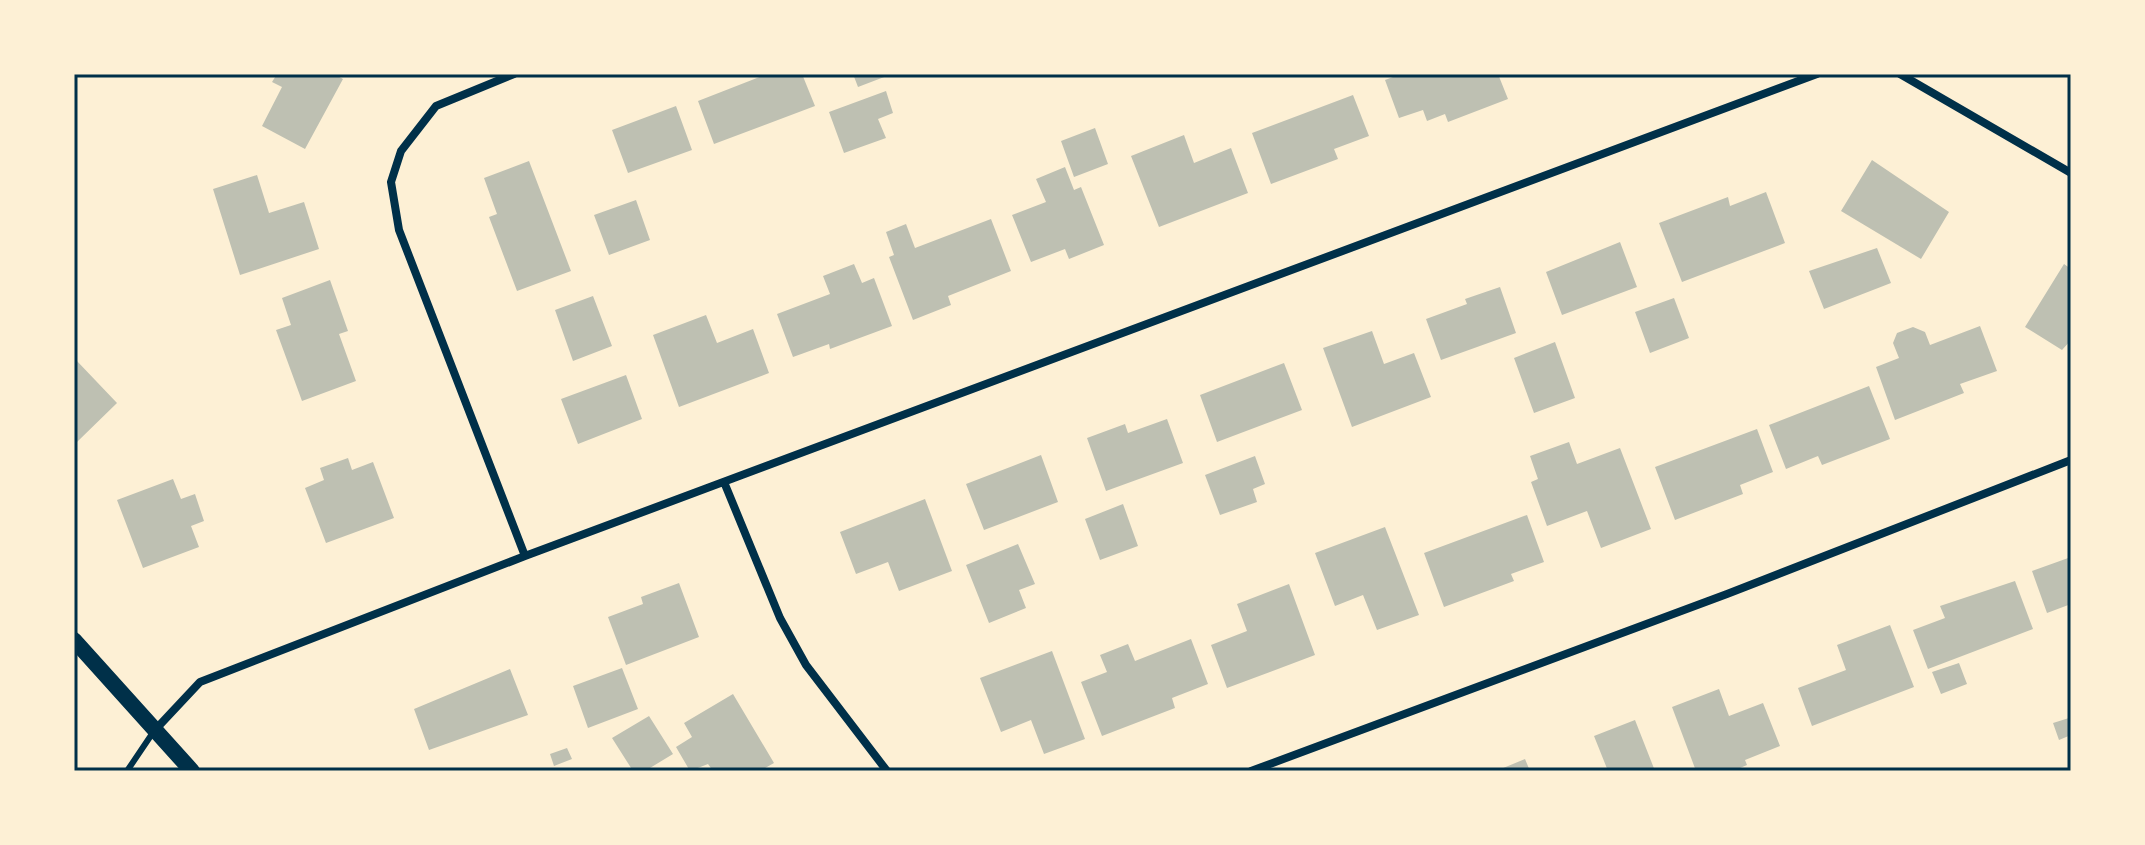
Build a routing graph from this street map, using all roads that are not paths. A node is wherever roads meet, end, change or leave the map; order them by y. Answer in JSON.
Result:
{"nodes":[{"id":1,"x":514,"y":74,"type":"edge"},
{"id":2,"x":1817,"y":74,"type":"edge"},
{"id":3,"x":1900,"y":74,"type":"edge"},
{"id":4,"x":2071,"y":173,"type":"edge"},
{"id":5,"x":2071,"y":460,"type":"edge"},
{"id":6,"x":724,"y":482,"type":"junction"},
{"id":7,"x":525,"y":556,"type":"junction"},
{"id":8,"x":74,"y":640,"type":"edge"},
{"id":9,"x":154,"y":731,"type":"junction"},
{"id":10,"x":127,"y":771,"type":"edge"},
{"id":11,"x":192,"y":771,"type":"edge"},
{"id":12,"x":887,"y":771,"type":"edge"},
{"id":13,"x":1251,"y":771,"type":"edge"}],
"edges":[{"from":1,"to":7,"type":"street"},
{"from":2,"to":6,"type":"street"},
{"from":3,"to":4,"type":"street"},
{"from":5,"to":13,"type":"street"},
{"from":6,"to":7,"type":"street"},
{"from":6,"to":12,"type":"street"},
{"from":7,"to":9,"type":"street"},
{"from":8,"to":9,"type":"main road"},
{"from":9,"to":10,"type":"lane"},
{"from":9,"to":11,"type":"main road"}]}
